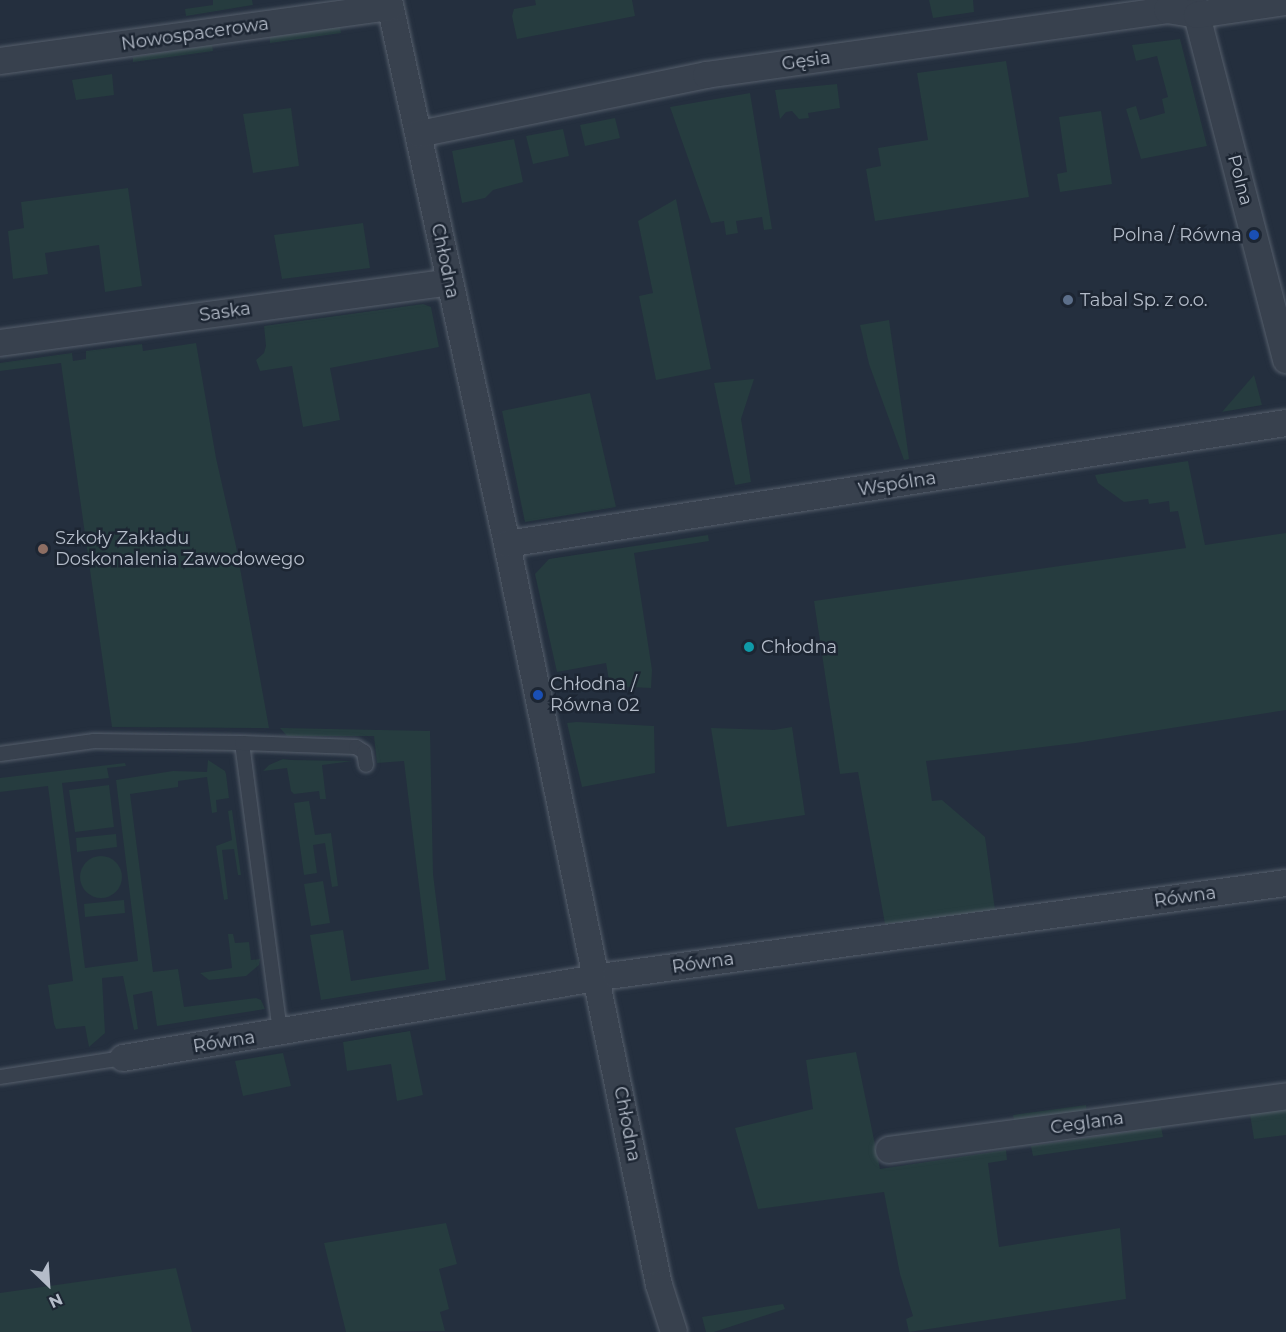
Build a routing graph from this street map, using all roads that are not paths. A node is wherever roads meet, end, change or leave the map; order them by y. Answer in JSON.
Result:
{"nodes":[{"id":1,"x":1286,"y":2,"type":"edge"},
{"id":2,"x":390,"y":4,"type":"edge"},
{"id":3,"x":1195,"y":7,"type":"edge"},
{"id":4,"x":0,"y":61,"type":"edge"},
{"id":5,"x":419,"y":134,"type":"junction"},
{"id":6,"x":1274,"y":265,"type":"edge"},
{"id":7,"x":449,"y":282,"type":"junction"},
{"id":8,"x":0,"y":343,"type":"edge"},
{"id":9,"x":1286,"y":360,"type":"edge"},
{"id":10,"x":1286,"y":423,"type":"edge"},
{"id":11,"x":507,"y":544,"type":"junction"},
{"id":12,"x":242,"y":743,"type":"junction"},
{"id":13,"x":0,"y":754,"type":"edge"},
{"id":14,"x":366,"y":765,"type":"dead end"},
{"id":15,"x":1286,"y":883,"type":"edge"},
{"id":16,"x":597,"y":980,"type":"junction"},
{"id":17,"x":280,"y":1033,"type":"junction"},
{"id":18,"x":123,"y":1058,"type":"joint"},
{"id":19,"x":0,"y":1077,"type":"edge"},
{"id":20,"x":1286,"y":1096,"type":"edge"},
{"id":21,"x":889,"y":1150,"type":"dead end"},
{"id":22,"x":674,"y":1332,"type":"edge"}],
"edges":[{"from":1,"to":3,"type":"street","name":"Gęsia"},
{"from":2,"to":4,"type":"street","name":"Nowospacerowa"},
{"from":2,"to":5,"type":"street","name":"Chłodna"},
{"from":3,"to":5,"type":"street","name":"Gęsia"},
{"from":3,"to":6,"type":"street","name":"Polna"},
{"from":5,"to":7,"type":"street","name":"Chłodna"},
{"from":6,"to":9,"type":"street","name":"Polna"},
{"from":7,"to":8,"type":"street","name":"Saska"},
{"from":7,"to":11,"type":"street","name":"Chłodna"},
{"from":10,"to":11,"type":"street","name":"Wspólna"},
{"from":11,"to":16,"type":"street","name":"Chłodna"},
{"from":12,"to":13,"type":"lane"},
{"from":12,"to":14,"type":"lane"},
{"from":12,"to":17,"type":"lane"},
{"from":15,"to":16,"type":"street","name":"Równa"},
{"from":16,"to":17,"type":"street","name":"Równa"},
{"from":16,"to":22,"type":"street","name":"Chłodna"},
{"from":17,"to":18,"type":"street","name":"Równa"},
{"from":18,"to":19,"type":"lane"},
{"from":20,"to":21,"type":"street","name":"Ceglana"}]}
